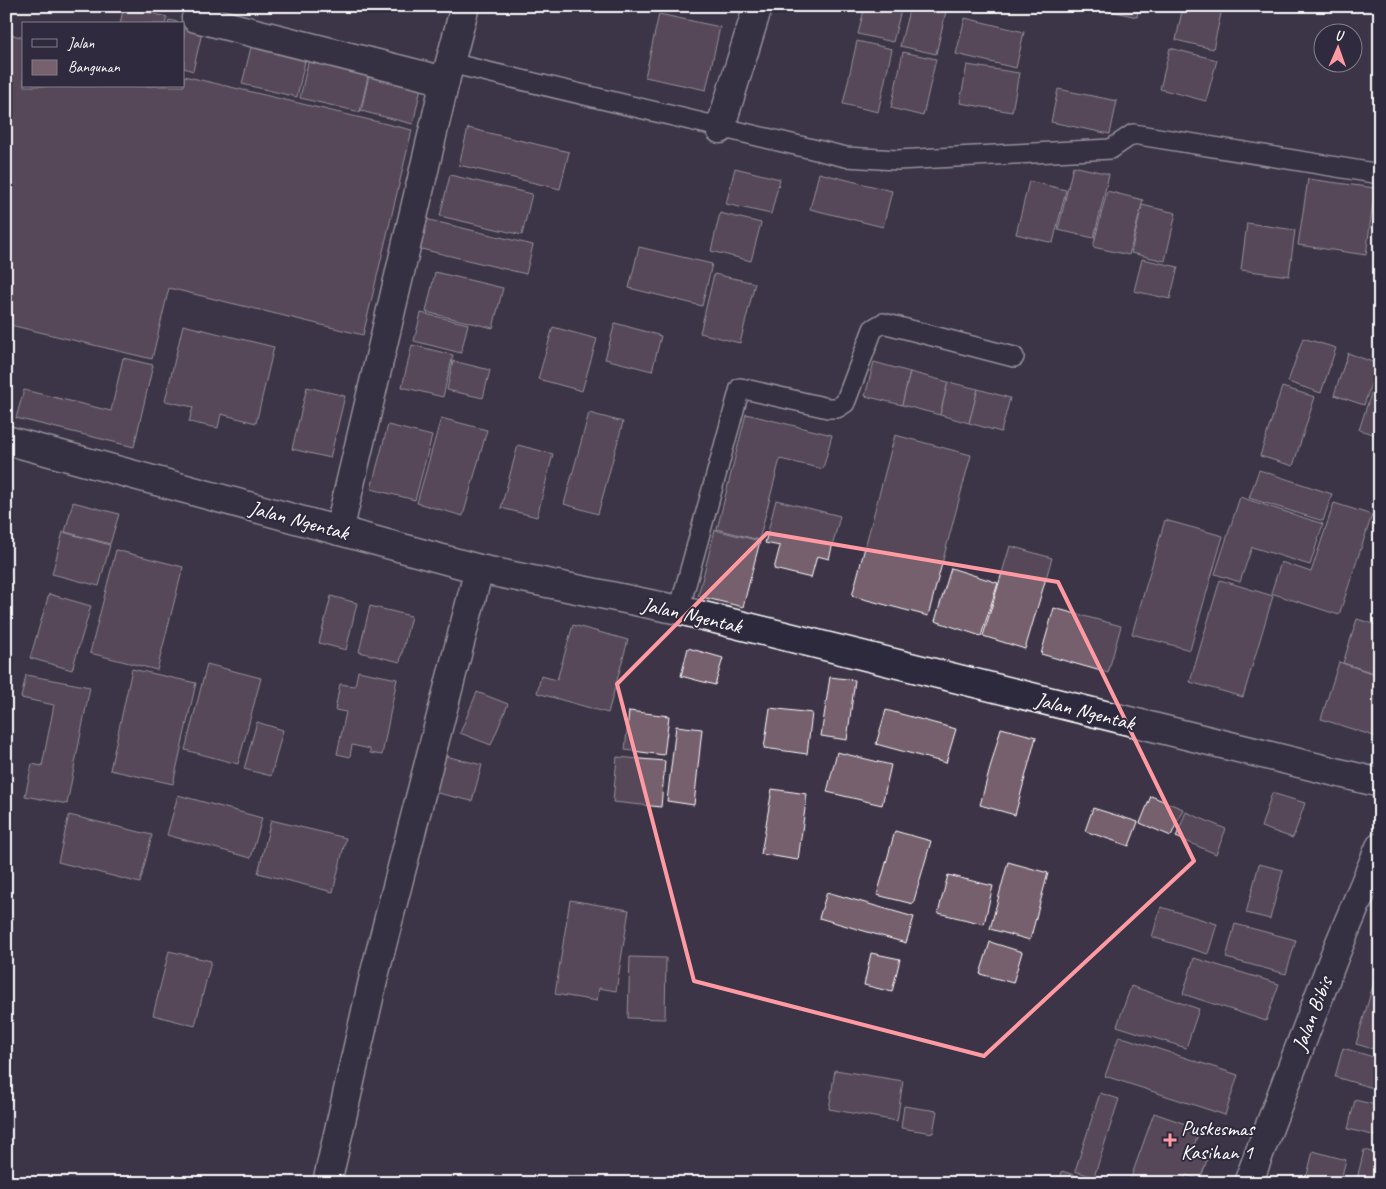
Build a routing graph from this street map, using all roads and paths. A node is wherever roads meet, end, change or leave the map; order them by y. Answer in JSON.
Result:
{"nodes":[{"id":1,"x":465,"y":6,"type":"edge"},
{"id":2,"x":758,"y":6,"type":"edge"},
{"id":3,"x":196,"y":18,"type":"dead end"},
{"id":4,"x":447,"y":72,"type":"junction"},
{"id":5,"x":720,"y":128,"type":"junction"},
{"id":6,"x":1380,"y":174,"type":"edge"},
{"id":7,"x":1014,"y":357,"type":"dead end"},
{"id":8,"x":6,"y":440,"type":"edge"},
{"id":9,"x":339,"y":531,"type":"junction"},
{"id":10,"x":479,"y":569,"type":"junction"},
{"id":11,"x":678,"y":610,"type":"junction"},
{"id":12,"x":1380,"y":783,"type":"edge"},
{"id":13,"x":1380,"y":847,"type":"edge"},
{"id":14,"x":327,"y":1183,"type":"edge"},
{"id":15,"x":1248,"y":1183,"type":"edge"}],
"edges":[{"from":1,"to":4,"type":"street"},
{"from":2,"to":5,"type":"street"},
{"from":3,"to":4,"type":"street"},
{"from":4,"to":5,"type":"lane"},
{"from":4,"to":9,"type":"street"},
{"from":5,"to":6,"type":"lane"},
{"from":7,"to":11,"type":"lane"},
{"from":8,"to":9,"type":"street","name":"Jalan Ngentak"},
{"from":9,"to":10,"type":"street","name":"Jalan Ngentak"},
{"from":10,"to":11,"type":"street","name":"Jalan Ngentak"},
{"from":10,"to":14,"type":"street"},
{"from":11,"to":12,"type":"street","name":"Jalan Ngentak"},
{"from":13,"to":15,"type":"street","name":"Jalan Bibis"}]}
